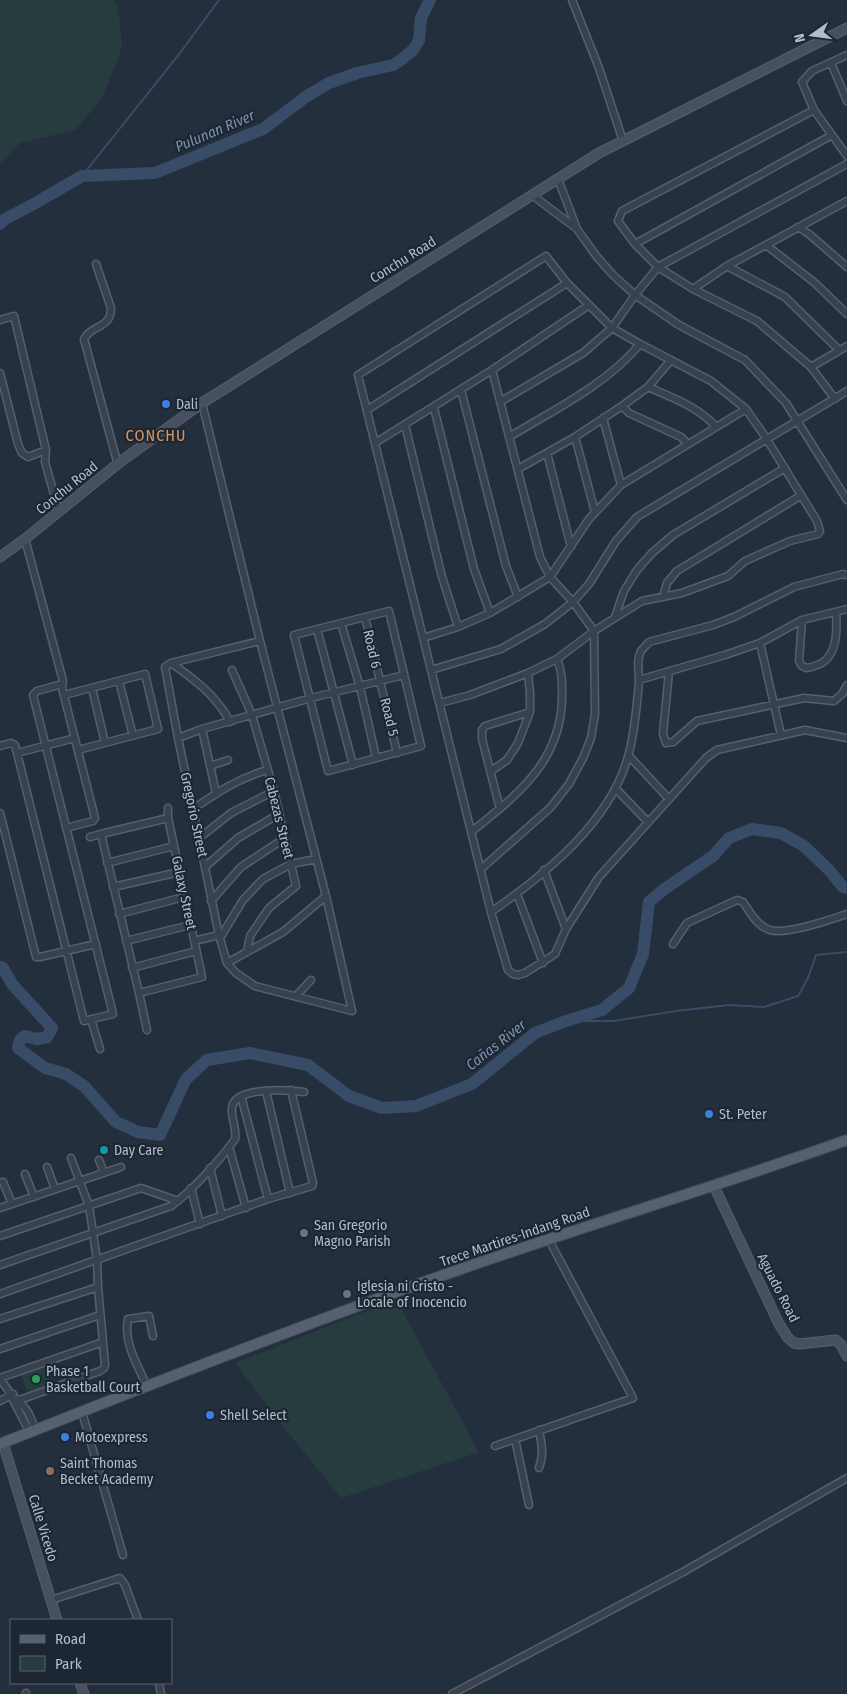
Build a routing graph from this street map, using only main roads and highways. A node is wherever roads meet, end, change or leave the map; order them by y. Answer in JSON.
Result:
{"nodes":[{"id":1,"x":847,"y":28,"type":"edge"},
{"id":2,"x":0,"y":557,"type":"edge"},
{"id":3,"x":847,"y":1140,"type":"edge"},
{"id":4,"x":714,"y":1186,"type":"junction"},
{"id":5,"x":847,"y":1356,"type":"edge"},
{"id":6,"x":1,"y":1444,"type":"edge"},
{"id":7,"x":57,"y":1619,"type":"edge"}],
"edges":[{"from":1,"to":2,"type":"main road","name":"Conchu Road"},
{"from":3,"to":4,"type":"main road","name":"Trece Martires-Indang Road"},
{"from":4,"to":5,"type":"main road","name":"Aguado Road"},
{"from":4,"to":6,"type":"main road","name":"Trece Martires-Indang Road"},
{"from":6,"to":7,"type":"main road","name":"Calle Vicedo"}]}
